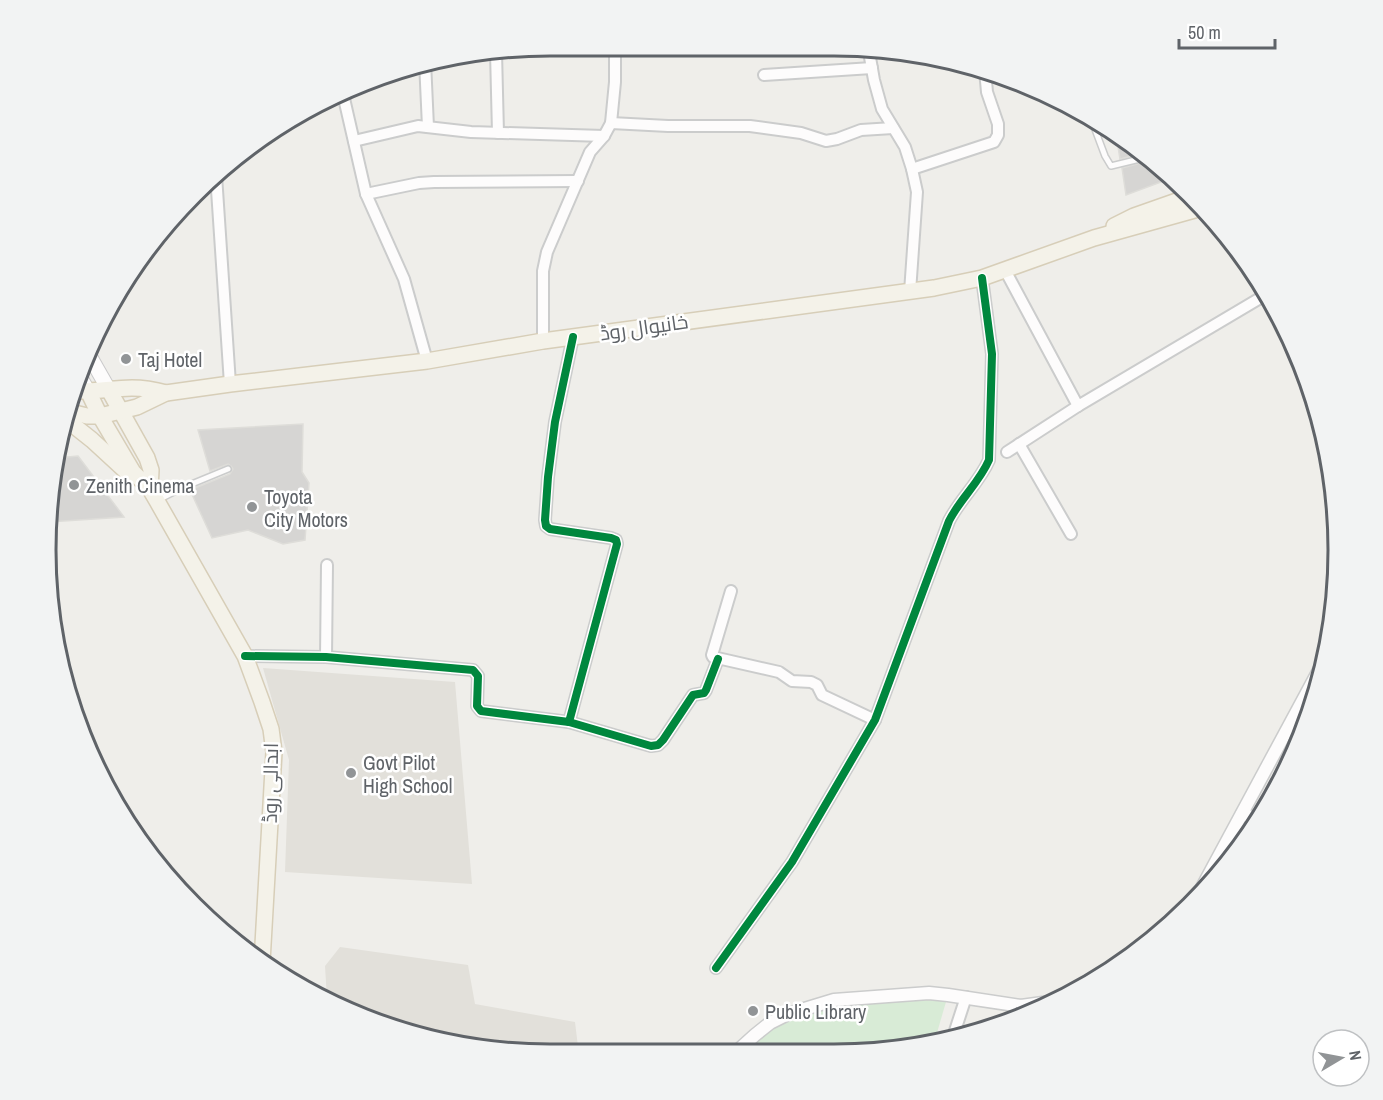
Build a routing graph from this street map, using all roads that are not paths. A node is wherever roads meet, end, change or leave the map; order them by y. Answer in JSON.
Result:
{"nodes":[{"id":1,"x":615,"y":56,"type":"edge"},
{"id":2,"x":870,"y":57,"type":"edge"},
{"id":3,"x":496,"y":59,"type":"edge"},
{"id":4,"x":872,"y":68,"type":"junction"},
{"id":5,"x":425,"y":71,"type":"edge"},
{"id":6,"x":764,"y":75,"type":"dead end"},
{"id":7,"x":986,"y":80,"type":"edge"},
{"id":8,"x":344,"y":100,"type":"edge"},
{"id":9,"x":611,"y":123,"type":"junction"},
{"id":10,"x":428,"y":127,"type":"junction"},
{"id":11,"x":893,"y":128,"type":"junction"},
{"id":12,"x":1096,"y":132,"type":"edge"},
{"id":13,"x":498,"y":133,"type":"junction"},
{"id":14,"x":604,"y":136,"type":"junction"},
{"id":15,"x":354,"y":141,"type":"junction"},
{"id":16,"x":1136,"y":160,"type":"edge"},
{"id":17,"x":912,"y":169,"type":"junction"},
{"id":18,"x":578,"y":181,"type":"junction"},
{"id":19,"x":217,"y":185,"type":"edge"},
{"id":20,"x":366,"y":194,"type":"junction"},
{"id":21,"x":1182,"y":199,"type":"edge"},
{"id":22,"x":1186,"y":204,"type":"edge"},
{"id":23,"x":1193,"y":211,"type":"edge"},
{"id":24,"x":1199,"y":217,"type":"edge"},
{"id":25,"x":1116,"y":232,"type":"junction"},
{"id":26,"x":1094,"y":238,"type":"junction"},
{"id":27,"x":1005,"y":270,"type":"junction"},
{"id":28,"x":982,"y":278,"type":"junction"},
{"id":29,"x":910,"y":292,"type":"junction"},
{"id":30,"x":1259,"y":299,"type":"edge"},
{"id":31,"x":573,"y":337,"type":"junction"},
{"id":32,"x":543,"y":341,"type":"junction"},
{"id":33,"x":427,"y":361,"type":"junction"},
{"id":34,"x":93,"y":362,"type":"edge"},
{"id":35,"x":230,"y":384,"type":"junction"},
{"id":36,"x":109,"y":390,"type":"junction"},
{"id":37,"x":82,"y":391,"type":"edge"},
{"id":38,"x":82,"y":392,"type":"edge"},
{"id":39,"x":166,"y":393,"type":"junction"},
{"id":40,"x":1078,"y":406,"type":"junction"},
{"id":41,"x":120,"y":410,"type":"junction"},
{"id":42,"x":75,"y":413,"type":"edge"},
{"id":43,"x":100,"y":416,"type":"junction"},
{"id":44,"x":72,"y":424,"type":"edge"},
{"id":45,"x":1019,"y":444,"type":"junction"},
{"id":46,"x":1007,"y":452,"type":"dead end"},
{"id":47,"x":228,"y":469,"type":"dead end"},
{"id":48,"x":154,"y":495,"type":"junction"},
{"id":49,"x":1071,"y":534,"type":"dead end"},
{"id":50,"x":327,"y":565,"type":"dead end"},
{"id":51,"x":731,"y":591,"type":"dead end"},
{"id":52,"x":245,"y":656,"type":"junction"},
{"id":53,"x":326,"y":657,"type":"junction"},
{"id":54,"x":718,"y":658,"type":"junction"},
{"id":55,"x":1305,"y":696,"type":"edge"},
{"id":56,"x":875,"y":720,"type":"junction"},
{"id":57,"x":568,"y":722,"type":"junction"},
{"id":58,"x":1242,"y":814,"type":"junction"},
{"id":59,"x":1249,"y":816,"type":"edge"},
{"id":60,"x":1215,"y":863,"type":"edge"},
{"id":61,"x":263,"y":952,"type":"edge"},
{"id":62,"x":716,"y":968,"type":"dead end"},
{"id":63,"x":966,"y":997,"type":"junction"},
{"id":64,"x":1026,"y":1005,"type":"edge"},
{"id":65,"x":956,"y":1029,"type":"edge"},
{"id":66,"x":745,"y":1044,"type":"edge"}],
"edges":[{"from":1,"to":9,"type":"street"},
{"from":2,"to":4,"type":"street"},
{"from":3,"to":13,"type":"street"},
{"from":4,"to":6,"type":"street"},
{"from":4,"to":11,"type":"street"},
{"from":5,"to":10,"type":"street"},
{"from":7,"to":17,"type":"street"},
{"from":8,"to":15,"type":"street"},
{"from":9,"to":11,"type":"street"},
{"from":9,"to":14,"type":"street"},
{"from":10,"to":13,"type":"street"},
{"from":10,"to":15,"type":"street"},
{"from":11,"to":17,"type":"street"},
{"from":12,"to":16,"type":"lane"},
{"from":13,"to":14,"type":"street"},
{"from":14,"to":18,"type":"street"},
{"from":15,"to":20,"type":"street"},
{"from":17,"to":29,"type":"street"},
{"from":18,"to":20,"type":"street"},
{"from":18,"to":32,"type":"street"},
{"from":19,"to":35,"type":"street"},
{"from":20,"to":33,"type":"street"},
{"from":21,"to":26,"type":"main road"},
{"from":22,"to":25,"type":"main road","name":"خانیوال روڈ"},
{"from":23,"to":25,"type":"main road","name":"خانیوال روڈ"},
{"from":24,"to":25,"type":"main road"},
{"from":25,"to":26,"type":"main road","name":"خانیوال روڈ"},
{"from":26,"to":27,"type":"main road","name":"خانیوال روڈ"},
{"from":27,"to":28,"type":"main road","name":"خانیوال روڈ"},
{"from":27,"to":40,"type":"street"},
{"from":28,"to":29,"type":"main road","name":"خانیوال روڈ"},
{"from":28,"to":56,"type":"street"},
{"from":29,"to":31,"type":"main road","name":"خانیوال روڈ"},
{"from":30,"to":40,"type":"street"},
{"from":31,"to":32,"type":"main road","name":"خانیوال روڈ"},
{"from":31,"to":57,"type":"street"},
{"from":32,"to":33,"type":"main road","name":"خانیوال روڈ"},
{"from":33,"to":35,"type":"main road","name":"خانیوال روڈ"},
{"from":34,"to":36,"type":"main road"},
{"from":35,"to":39,"type":"main road","name":"خانیوال روڈ"},
{"from":36,"to":37,"type":"main road","name":"خانیوال روڈ"},
{"from":36,"to":39,"type":"main road","name":"خانیوال روڈ"},
{"from":36,"to":41,"type":"main road"},
{"from":38,"to":43,"type":"main road"},
{"from":39,"to":41,"type":"main road","name":"خانیوال روڈ"},
{"from":40,"to":45,"type":"street"},
{"from":41,"to":43,"type":"main road","name":"خانیوال روڈ"},
{"from":41,"to":48,"type":"main road"},
{"from":42,"to":43,"type":"main road"},
{"from":43,"to":48,"type":"main road"},
{"from":44,"to":48,"type":"main road"},
{"from":45,"to":46,"type":"street"},
{"from":45,"to":49,"type":"street"},
{"from":47,"to":48,"type":"lane"},
{"from":48,"to":52,"type":"main road","name":"ابدالی روڈ"},
{"from":50,"to":53,"type":"street"},
{"from":51,"to":54,"type":"street"},
{"from":52,"to":53,"type":"street"},
{"from":52,"to":61,"type":"main road","name":"ابدالی روڈ"},
{"from":53,"to":57,"type":"street"},
{"from":54,"to":56,"type":"street"},
{"from":54,"to":57,"type":"street"},
{"from":55,"to":58,"type":"street"},
{"from":56,"to":62,"type":"street"},
{"from":58,"to":59,"type":"street"},
{"from":58,"to":60,"type":"street"},
{"from":63,"to":64,"type":"street"},
{"from":63,"to":65,"type":"street"},
{"from":63,"to":66,"type":"street"}]}
